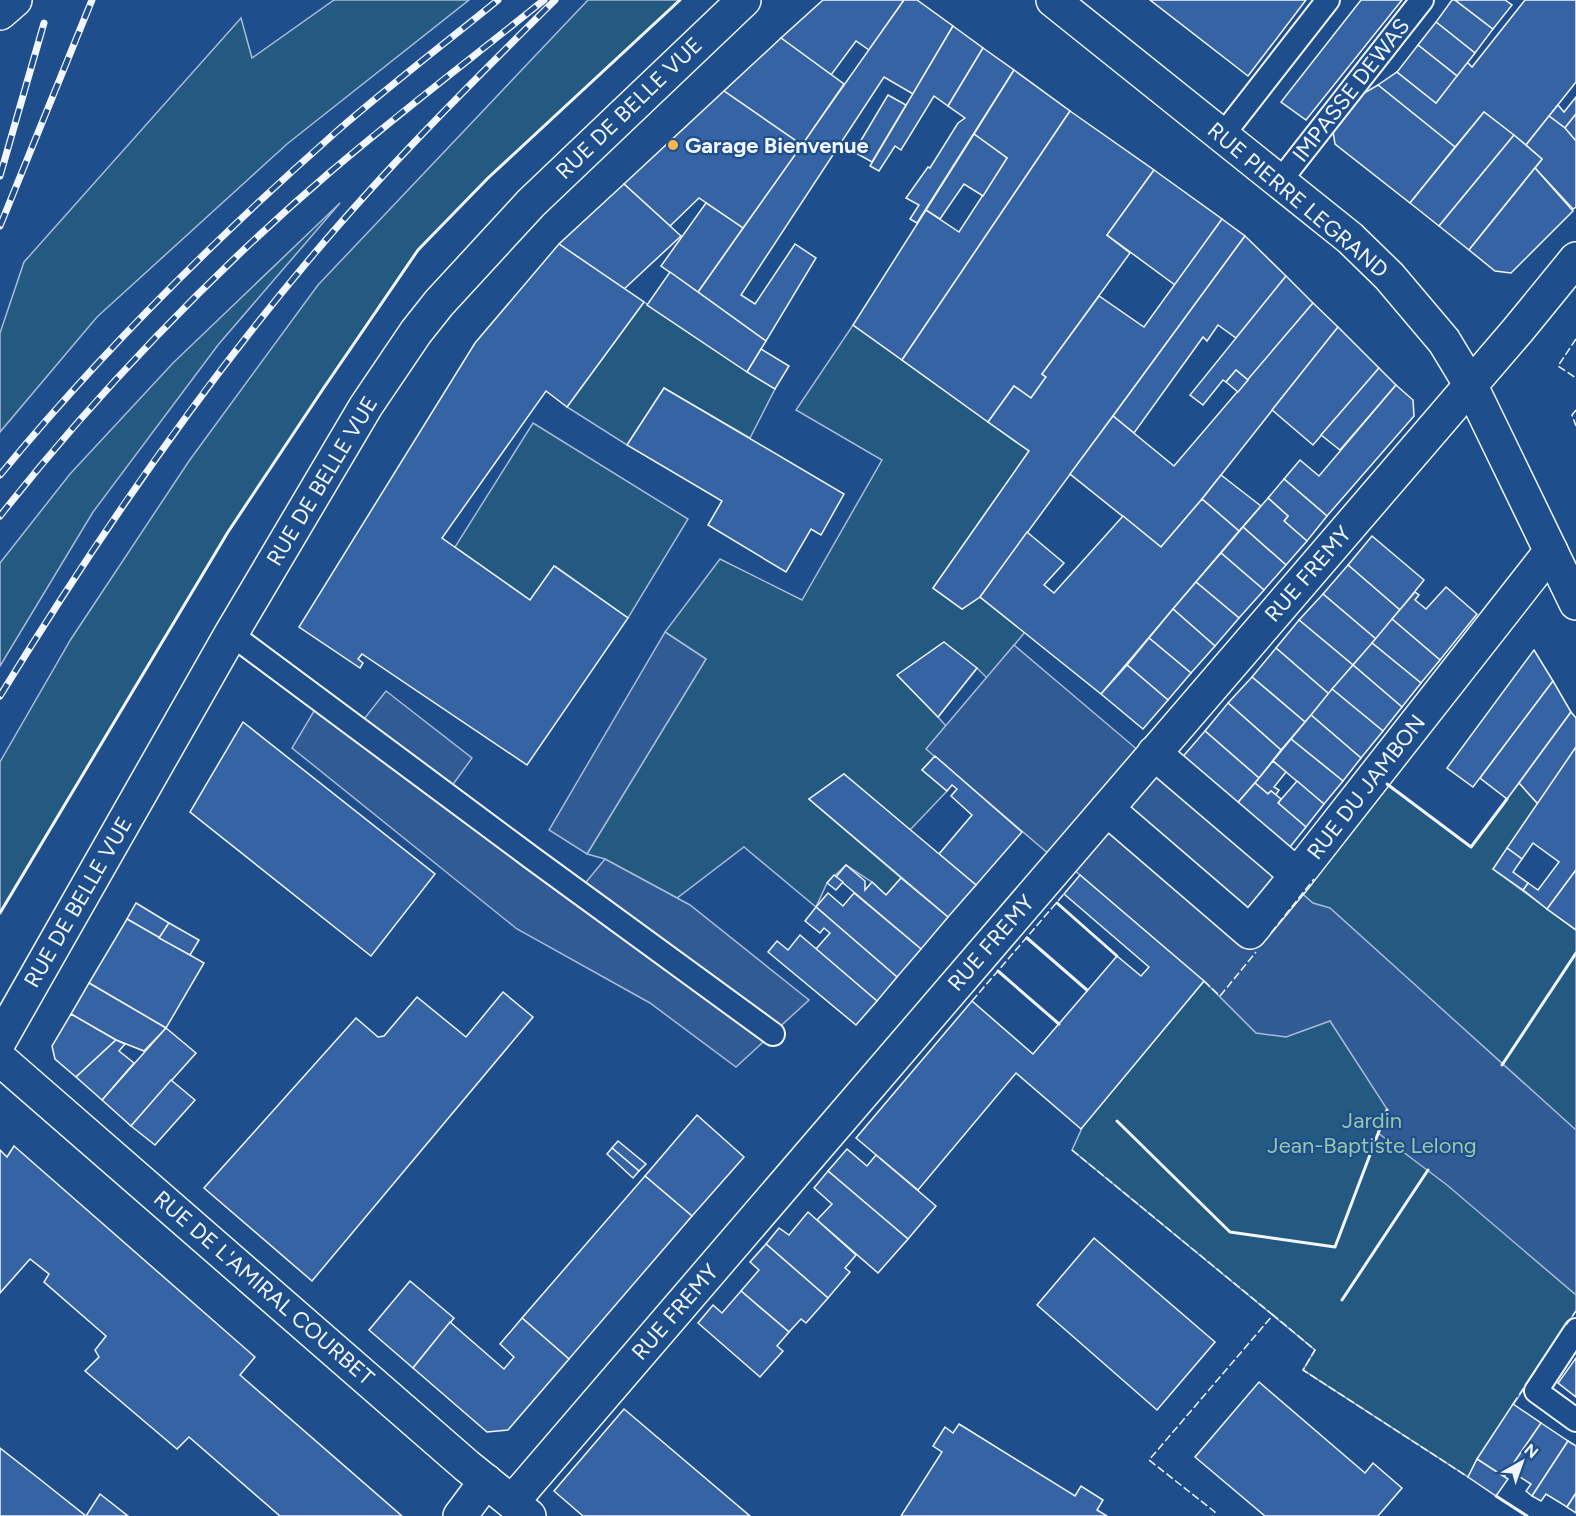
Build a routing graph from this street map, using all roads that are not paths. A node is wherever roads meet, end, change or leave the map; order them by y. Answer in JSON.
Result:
{"nodes":[{"id":1,"x":15,"y":0,"type":"edge"},
{"id":2,"x":744,"y":0,"type":"edge"},
{"id":3,"x":1053,"y":0,"type":"edge"},
{"id":4,"x":1328,"y":0,"type":"edge"},
{"id":5,"x":1422,"y":0,"type":"edge"},
{"id":6,"x":0,"y":13,"type":"edge"},
{"id":7,"x":1222,"y":136,"type":"junction"},
{"id":8,"x":1280,"y":181,"type":"junction"},
{"id":9,"x":1576,"y":259,"type":"edge"},
{"id":10,"x":1470,"y":384,"type":"junction"},
{"id":11,"x":1551,"y":551,"type":"junction"},
{"id":12,"x":1576,"y":603,"type":"edge"},
{"id":13,"x":231,"y":634,"type":"junction"},
{"id":14,"x":1154,"y":753,"type":"junction"},
{"id":15,"x":1107,"y":809,"type":"junction"},
{"id":16,"x":1297,"y":875,"type":"junction"},
{"id":17,"x":772,"y":1034,"type":"dead end"},
{"id":18,"x":0,"y":1040,"type":"edge"},
{"id":19,"x":0,"y":1059,"type":"edge"},
{"id":20,"x":1576,"y":1330,"type":"edge"},
{"id":21,"x":1576,"y":1420,"type":"edge"},
{"id":22,"x":486,"y":1481,"type":"junction"},
{"id":23,"x":520,"y":1509,"type":"edge"},
{"id":24,"x":460,"y":1516,"type":"edge"}],
"edges":[{"from":1,"to":6,"type":"main road"},
{"from":2,"to":13,"type":"main road","name":"RUE DE BELLE VUE"},
{"from":3,"to":7,"type":"main road","name":"RUE PIERRE LEGRAND"},
{"from":4,"to":7,"type":"lane"},
{"from":5,"to":8,"type":"lane","name":"IMPASSE DEWAS"},
{"from":7,"to":8,"type":"main road","name":"RUE PIERRE LEGRAND"},
{"from":8,"to":10,"type":"main road","name":"RUE PIERRE LEGRAND"},
{"from":9,"to":10,"type":"main road","name":"RUE FREMY"},
{"from":10,"to":11,"type":"main road","name":"RUE PIERRE LEGRAND"},
{"from":10,"to":14,"type":"main road","name":"RUE FREMY"},
{"from":11,"to":12,"type":"main road","name":"RUE PIERRE LEGRAND"},
{"from":11,"to":16,"type":"main road","name":"RUE DU JAMBON"},
{"from":13,"to":17,"type":"lane"},
{"from":13,"to":18,"type":"main road","name":"RUE DE BELLE VUE"},
{"from":14,"to":15,"type":"main road","name":"RUE FREMY"},
{"from":14,"to":16,"type":"main road","name":"RUE DU JAMBON"},
{"from":15,"to":16,"type":"main road"},
{"from":15,"to":23,"type":"main road","name":"RUE FREMY"},
{"from":19,"to":22,"type":"main road","name":"RUE DE L'AMIRAL COURBET"},
{"from":20,"to":21,"type":"lane"},
{"from":22,"to":23,"type":"main road","name":"RUE DE L'AMIRAL COURBET"},
{"from":22,"to":24,"type":"main road"}]}
